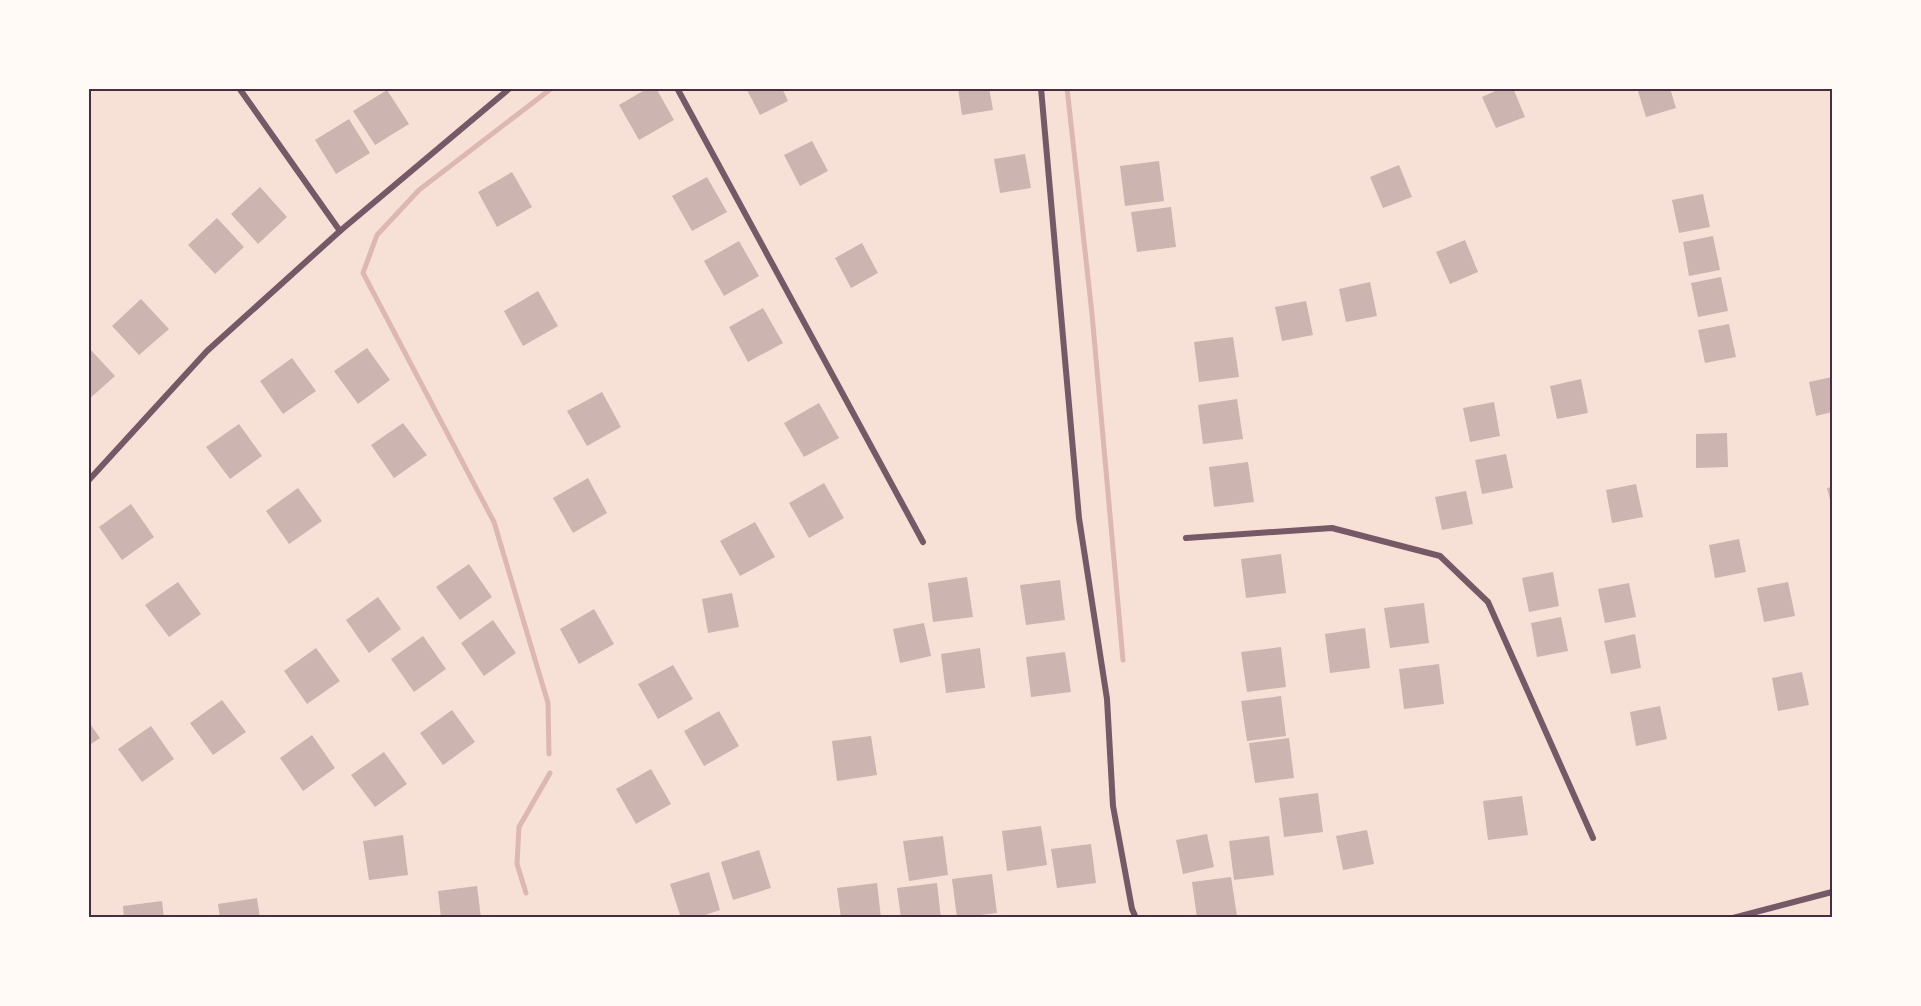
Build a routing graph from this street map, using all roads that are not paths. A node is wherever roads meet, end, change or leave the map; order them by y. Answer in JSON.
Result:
{"nodes":[{"id":1,"x":239,"y":88,"type":"edge"},
{"id":2,"x":510,"y":88,"type":"edge"},
{"id":3,"x":678,"y":88,"type":"edge"},
{"id":4,"x":1041,"y":88,"type":"edge"},
{"id":5,"x":340,"y":231,"type":"junction"},
{"id":6,"x":88,"y":481,"type":"edge"},
{"id":7,"x":1186,"y":538,"type":"dead end"},
{"id":8,"x":923,"y":542,"type":"dead end"},
{"id":9,"x":1593,"y":838,"type":"dead end"},
{"id":10,"x":1833,"y":891,"type":"edge"},
{"id":11,"x":1136,"y":918,"type":"edge"},
{"id":12,"x":1733,"y":918,"type":"edge"}],
"edges":[{"from":1,"to":5,"type":"street"},
{"from":2,"to":5,"type":"street"},
{"from":3,"to":8,"type":"street"},
{"from":4,"to":11,"type":"street"},
{"from":5,"to":6,"type":"street"},
{"from":7,"to":9,"type":"street"},
{"from":10,"to":12,"type":"street"}]}
